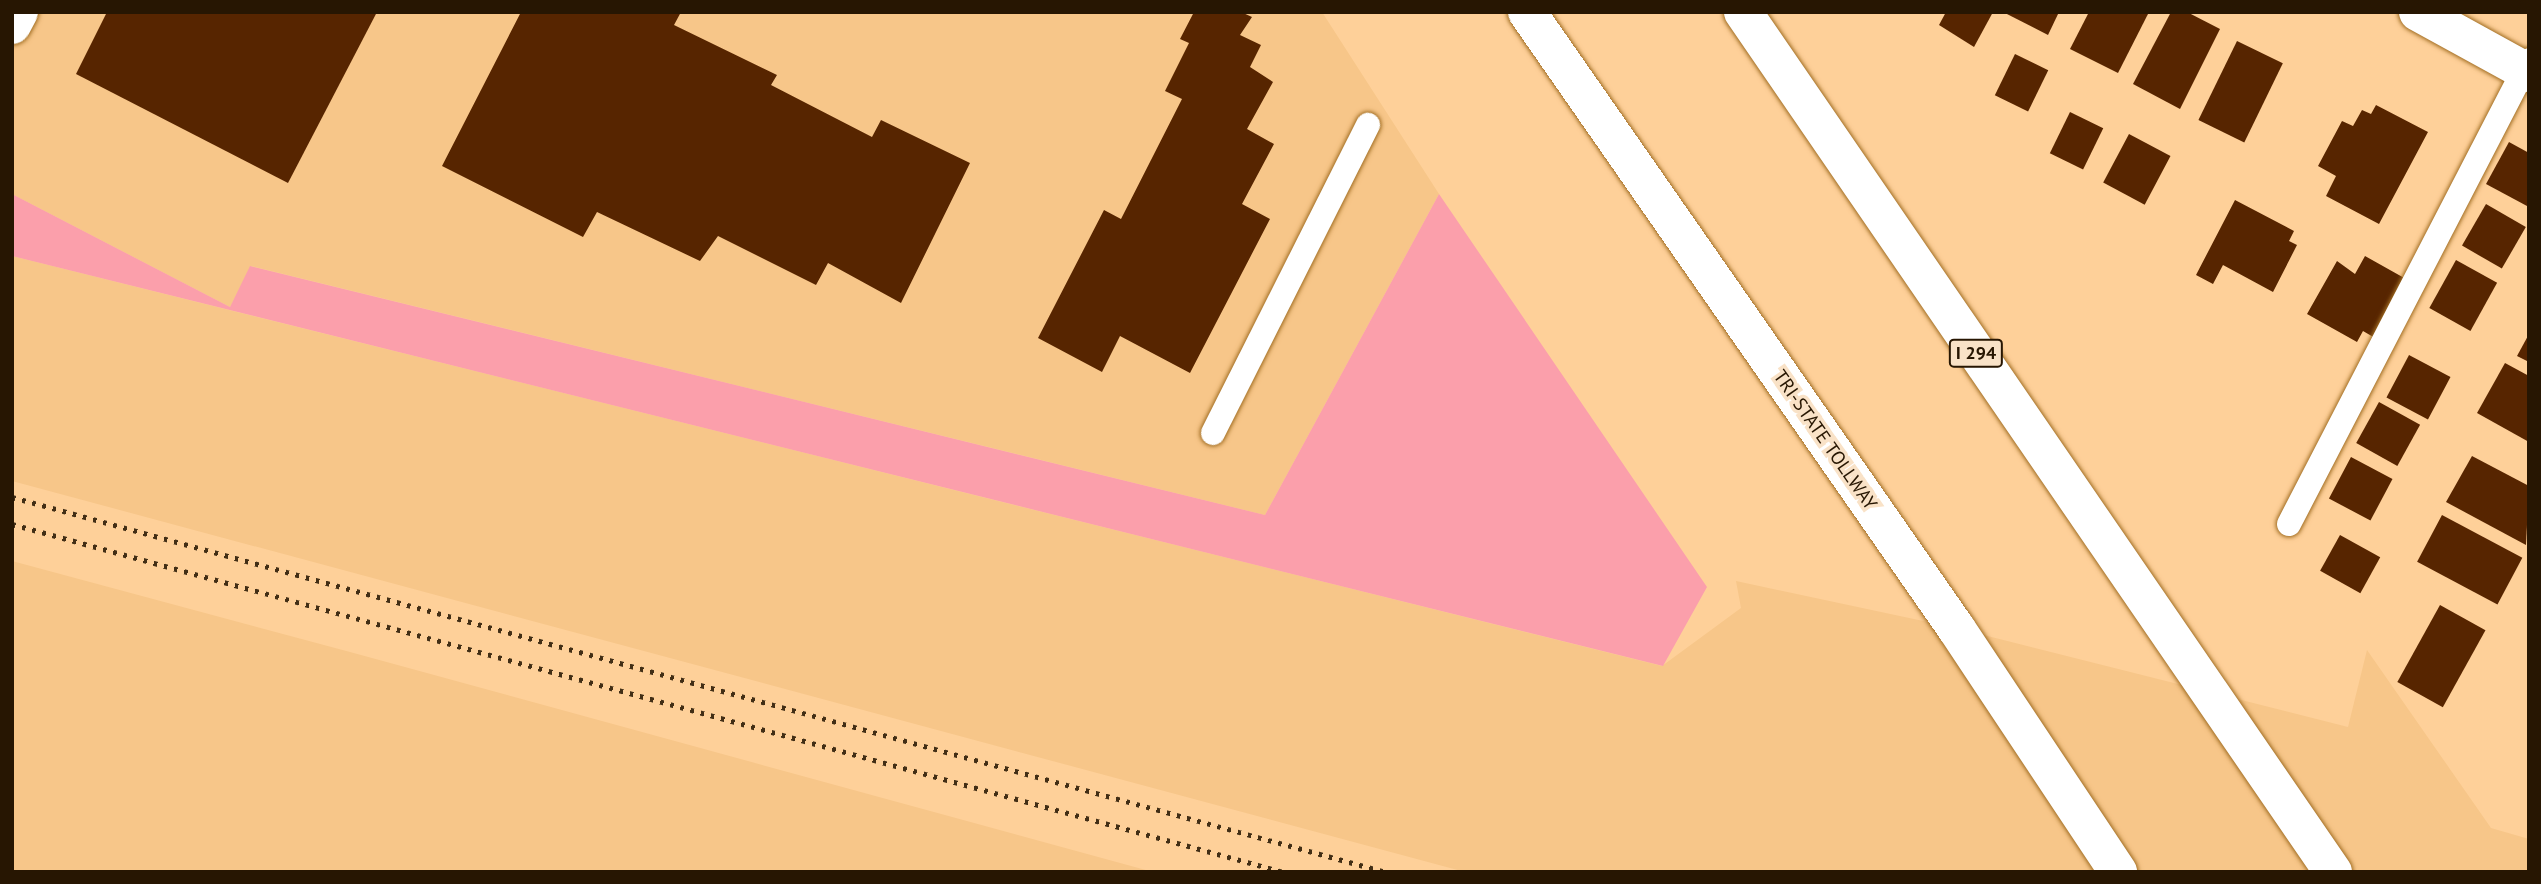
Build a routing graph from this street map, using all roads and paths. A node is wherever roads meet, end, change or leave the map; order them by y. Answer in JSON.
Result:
{"nodes":[{"id":1,"x":19,"y":12,"type":"edge"},
{"id":2,"x":1527,"y":12,"type":"edge"},
{"id":3,"x":1743,"y":12,"type":"edge"},
{"id":4,"x":2418,"y":12,"type":"edge"},
{"id":5,"x":12,"y":25,"type":"edge"},
{"id":6,"x":2527,"y":68,"type":"edge"},
{"id":7,"x":1368,"y":125,"type":"dead end"},
{"id":8,"x":1213,"y":433,"type":"dead end"},
{"id":9,"x":2288,"y":524,"type":"dead end"},
{"id":10,"x":2118,"y":872,"type":"edge"},
{"id":11,"x":2333,"y":872,"type":"edge"}],
"edges":[{"from":1,"to":5,"type":"main road"},
{"from":2,"to":10,"type":"main road","name":"TRI-STATE TOLLWAY"},
{"from":3,"to":11,"type":"main road","number":"I 294"},
{"from":4,"to":6,"type":"main road"},
{"from":6,"to":9,"type":"lane"},
{"from":7,"to":8,"type":"lane"}]}
